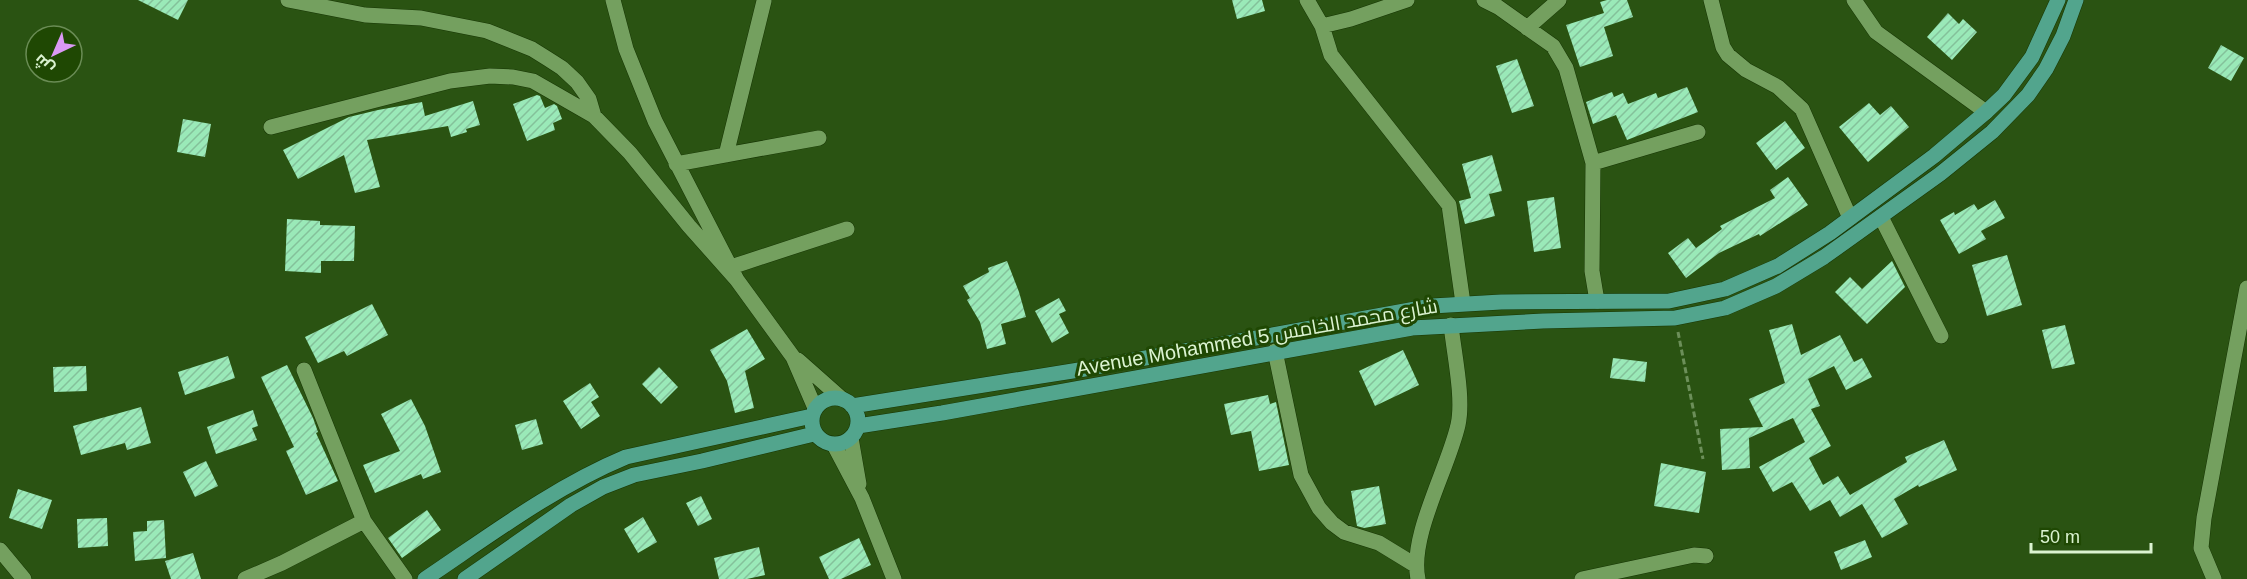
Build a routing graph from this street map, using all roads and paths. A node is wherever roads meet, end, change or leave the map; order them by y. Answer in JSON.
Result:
{"nodes":[{"id":1,"x":288,"y":0,"type":"edge"},
{"id":2,"x":613,"y":0,"type":"edge"},
{"id":3,"x":1307,"y":0,"type":"edge"},
{"id":4,"x":1407,"y":0,"type":"edge"},
{"id":5,"x":1484,"y":0,"type":"edge"},
{"id":6,"x":1559,"y":0,"type":"edge"},
{"id":7,"x":1711,"y":0,"type":"edge"},
{"id":8,"x":1854,"y":0,"type":"edge"},
{"id":9,"x":2058,"y":0,"type":"edge"},
{"id":10,"x":2076,"y":0,"type":"edge"},
{"id":11,"x":764,"y":1,"type":"edge"},
{"id":12,"x":1322,"y":26,"type":"junction"},
{"id":13,"x":1527,"y":28,"type":"junction"},
{"id":14,"x":1986,"y":112,"type":"junction"},
{"id":15,"x":594,"y":116,"type":"junction"},
{"id":16,"x":271,"y":128,"type":"dead end"},
{"id":17,"x":1698,"y":132,"type":"dead end"},
{"id":18,"x":819,"y":138,"type":"dead end"},
{"id":19,"x":726,"y":155,"type":"junction"},
{"id":20,"x":1593,"y":163,"type":"junction"},
{"id":21,"x":676,"y":164,"type":"junction"},
{"id":22,"x":1881,"y":217,"type":"junction"},
{"id":23,"x":1850,"y":218,"type":"junction"},
{"id":24,"x":847,"y":229,"type":"dead end"},
{"id":25,"x":734,"y":274,"type":"junction"},
{"id":26,"x":2247,"y":288,"type":"edge"},
{"id":27,"x":1597,"y":301,"type":"junction"},
{"id":28,"x":1463,"y":303,"type":"junction"},
{"id":29,"x":1676,"y":318,"type":"junction"},
{"id":30,"x":1451,"y":325,"type":"junction"},
{"id":31,"x":1941,"y":336,"type":"dead end"},
{"id":32,"x":1275,"y":351,"type":"junction"},
{"id":33,"x":793,"y":357,"type":"junction"},
{"id":34,"x":304,"y":370,"type":"dead end"},
{"id":35,"x":847,"y":402,"type":"junction"},
{"id":36,"x":814,"y":412,"type":"junction"},
{"id":37,"x":854,"y":432,"type":"junction"},
{"id":38,"x":814,"y":434,"type":"junction"},
{"id":39,"x":834,"y":445,"type":"junction"},
{"id":40,"x":1703,"y":459,"type":"dead end"},
{"id":41,"x":862,"y":498,"type":"junction"},
{"id":42,"x":364,"y":521,"type":"junction"},
{"id":43,"x":0,"y":550,"type":"edge"},
{"id":44,"x":1706,"y":556,"type":"dead end"},
{"id":45,"x":1416,"y":572,"type":"edge"},
{"id":46,"x":24,"y":579,"type":"edge"},
{"id":47,"x":245,"y":579,"type":"edge"},
{"id":48,"x":405,"y":579,"type":"edge"},
{"id":49,"x":425,"y":579,"type":"edge"},
{"id":50,"x":465,"y":579,"type":"edge"},
{"id":51,"x":894,"y":579,"type":"edge"},
{"id":52,"x":1582,"y":579,"type":"edge"},
{"id":53,"x":2214,"y":579,"type":"edge"}],
"edges":[{"from":1,"to":15,"type":"street"},
{"from":2,"to":21,"type":"street"},
{"from":3,"to":12,"type":"street"},
{"from":4,"to":12,"type":"street"},
{"from":5,"to":13,"type":"street"},
{"from":6,"to":13,"type":"street"},
{"from":7,"to":23,"type":"street"},
{"from":8,"to":14,"type":"street"},
{"from":9,"to":14,"type":"main road","name":"Avenue Mohammed 5 شارع محمد الخامس"},
{"from":10,"to":22,"type":"main road","name":"Avenue Mohammed 5 شارع محمد الخامس"},
{"from":11,"to":19,"type":"street"},
{"from":12,"to":28,"type":"street"},
{"from":13,"to":20,"type":"street"},
{"from":14,"to":23,"type":"main road","name":"Avenue Mohammed 5 شارع محمد الخامس"},
{"from":15,"to":16,"type":"street"},
{"from":15,"to":25,"type":"street"},
{"from":17,"to":20,"type":"street"},
{"from":18,"to":19,"type":"street"},
{"from":19,"to":21,"type":"street"},
{"from":20,"to":27,"type":"street"},
{"from":21,"to":25,"type":"street"},
{"from":22,"to":29,"type":"main road","name":"Avenue Mohammed 5 شارع محمد الخامس"},
{"from":22,"to":31,"type":"street"},
{"from":23,"to":27,"type":"main road","name":"Avenue Mohammed 5 شارع محمد الخامس"},
{"from":24,"to":25,"type":"street"},
{"from":25,"to":33,"type":"street"},
{"from":26,"to":53,"type":"street"},
{"from":27,"to":28,"type":"main road","name":"Avenue Mohammed 5 شارع محمد الخامس"},
{"from":28,"to":35,"type":"main road","name":"Avenue Mohammed 5 شارع محمد الخامس"},
{"from":29,"to":30,"type":"main road","name":"Avenue Mohammed 5 شارع محمد الخامس"},
{"from":29,"to":40,"type":"path"},
{"from":30,"to":32,"type":"main road","name":"Avenue Mohammed 5 شارع محمد الخامس"},
{"from":30,"to":45,"type":"street"},
{"from":32,"to":37,"type":"main road","name":"Avenue Mohammed 5 شارع محمد الخامس"},
{"from":32,"to":45,"type":"street"},
{"from":33,"to":35,"type":"street"},
{"from":33,"to":36,"type":"street"},
{"from":34,"to":42,"type":"street"},
{"from":35,"to":36,"type":"main road"},
{"from":35,"to":37,"type":"main road"},
{"from":36,"to":38,"type":"main road"},
{"from":36,"to":49,"type":"main road"},
{"from":37,"to":39,"type":"main road"},
{"from":37,"to":41,"type":"street"},
{"from":38,"to":39,"type":"main road"},
{"from":38,"to":50,"type":"main road"},
{"from":39,"to":41,"type":"street"},
{"from":41,"to":51,"type":"street"},
{"from":42,"to":47,"type":"street"},
{"from":42,"to":48,"type":"street"},
{"from":43,"to":46,"type":"street"},
{"from":44,"to":52,"type":"street"}]}
